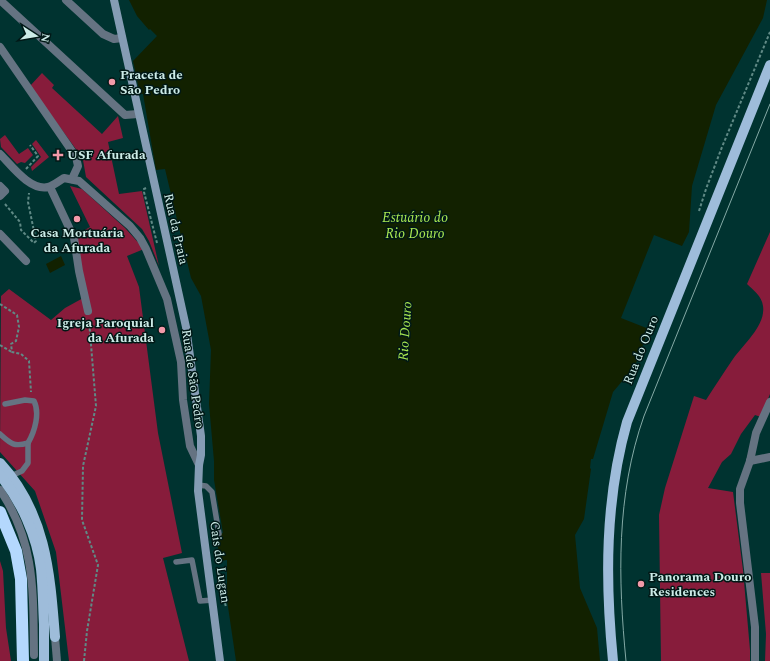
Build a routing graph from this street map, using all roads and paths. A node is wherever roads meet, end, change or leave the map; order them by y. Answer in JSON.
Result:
{"nodes":[{"id":1,"x":0,"y":0,"type":"edge"},
{"id":2,"x":66,"y":0,"type":"edge"},
{"id":3,"x":114,"y":0,"type":"edge"},
{"id":4,"x":122,"y":38,"type":"junction"},
{"id":5,"x":0,"y":47,"type":"edge"},
{"id":6,"x":770,"y":65,"type":"edge"},
{"id":7,"x":138,"y":114,"type":"junction"},
{"id":8,"x":30,"y":145,"type":"dead end"},
{"id":9,"x":0,"y":154,"type":"edge"},
{"id":10,"x":21,"y":174,"type":"junction"},
{"id":11,"x":72,"y":179,"type":"junction"},
{"id":12,"x":0,"y":186,"type":"edge"},
{"id":13,"x":50,"y":187,"type":"junction"},
{"id":14,"x":147,"y":188,"type":"dead end"},
{"id":15,"x":144,"y":192,"type":"dead end"},
{"id":16,"x":0,"y":196,"type":"edge"},
{"id":17,"x":28,"y":202,"type":"dead end"},
{"id":18,"x":5,"y":204,"type":"dead end"},
{"id":19,"x":0,"y":234,"type":"edge"},
{"id":20,"x":26,"y":261,"type":"dead end"},
{"id":21,"x":0,"y":304,"type":"edge"},
{"id":22,"x":88,"y":311,"type":"joint"},
{"id":23,"x":0,"y":345,"type":"edge"},
{"id":24,"x":12,"y":352,"type":"junction"},
{"id":25,"x":34,"y":401,"type":"junction"},
{"id":26,"x":770,"y":402,"type":"edge"},
{"id":27,"x":5,"y":404,"type":"dead end"},
{"id":28,"x":0,"y":434,"type":"edge"},
{"id":29,"x":28,"y":443,"type":"junction"},
{"id":30,"x":770,"y":457,"type":"edge"},
{"id":31,"x":750,"y":461,"type":"junction"},
{"id":32,"x":0,"y":463,"type":"edge"},
{"id":33,"x":199,"y":465,"type":"junction"},
{"id":34,"x":0,"y":475,"type":"edge"},
{"id":35,"x":11,"y":476,"type":"junction"},
{"id":36,"x":198,"y":485,"type":"junction"},
{"id":37,"x":0,"y":490,"type":"edge"},
{"id":38,"x":0,"y":512,"type":"edge"},
{"id":39,"x":219,"y":534,"type":"dead end"},
{"id":40,"x":176,"y":562,"type":"dead end"},
{"id":41,"x":213,"y":600,"type":"junction"},
{"id":42,"x":225,"y":603,"type":"dead end"},
{"id":43,"x":226,"y":607,"type":"dead end"},
{"id":44,"x":55,"y":637,"type":"joint"},
{"id":45,"x":40,"y":658,"type":"edge"},
{"id":46,"x":23,"y":661,"type":"edge"},
{"id":47,"x":57,"y":661,"type":"edge"},
{"id":48,"x":84,"y":661,"type":"edge"},
{"id":49,"x":220,"y":661,"type":"edge"},
{"id":50,"x":613,"y":661,"type":"edge"},
{"id":51,"x":755,"y":661,"type":"edge"}],
"edges":[{"from":1,"to":7,"type":"street"},
{"from":2,"to":4,"type":"street"},
{"from":3,"to":4,"type":"main road","name":"Rua da Praia"},
{"from":4,"to":7,"type":"main road","name":"Rua da Praia"},
{"from":5,"to":11,"type":"street"},
{"from":6,"to":50,"type":"main road","name":"Rua do Ouro"},
{"from":7,"to":33,"type":"main road","name":"Rua da Praia"},
{"from":8,"to":10,"type":"path"},
{"from":9,"to":10,"type":"street"},
{"from":10,"to":13,"type":"street"},
{"from":11,"to":13,"type":"street"},
{"from":11,"to":33,"type":"street","name":"Rua de São Pedro"},
{"from":12,"to":16,"type":"street"},
{"from":13,"to":22,"type":"street"},
{"from":14,"to":15,"type":"path"},
{"from":17,"to":18,"type":"path"},
{"from":19,"to":20,"type":"street"},
{"from":21,"to":24,"type":"path"},
{"from":22,"to":48,"type":"path"},
{"from":23,"to":24,"type":"path"},
{"from":24,"to":25,"type":"path"},
{"from":25,"to":27,"type":"lane"},
{"from":25,"to":29,"type":"lane"},
{"from":26,"to":31,"type":"street"},
{"from":28,"to":29,"type":"lane"},
{"from":29,"to":35,"type":"lane"},
{"from":30,"to":31,"type":"street"},
{"from":31,"to":51,"type":"street"},
{"from":32,"to":35,"type":"main road"},
{"from":33,"to":36,"type":"main road","name":"Cais do Lugan"},
{"from":34,"to":45,"type":"main road"},
{"from":35,"to":44,"type":"main road"},
{"from":36,"to":39,"type":"lane"},
{"from":36,"to":41,"type":"main road","name":"Cais do Lugan"},
{"from":37,"to":45,"type":"street"},
{"from":38,"to":46,"type":"highway"},
{"from":40,"to":41,"type":"lane"},
{"from":41,"to":49,"type":"main road","name":"Cais do Lugan"},
{"from":42,"to":43,"type":"path"},
{"from":44,"to":47,"type":"street"}]}
